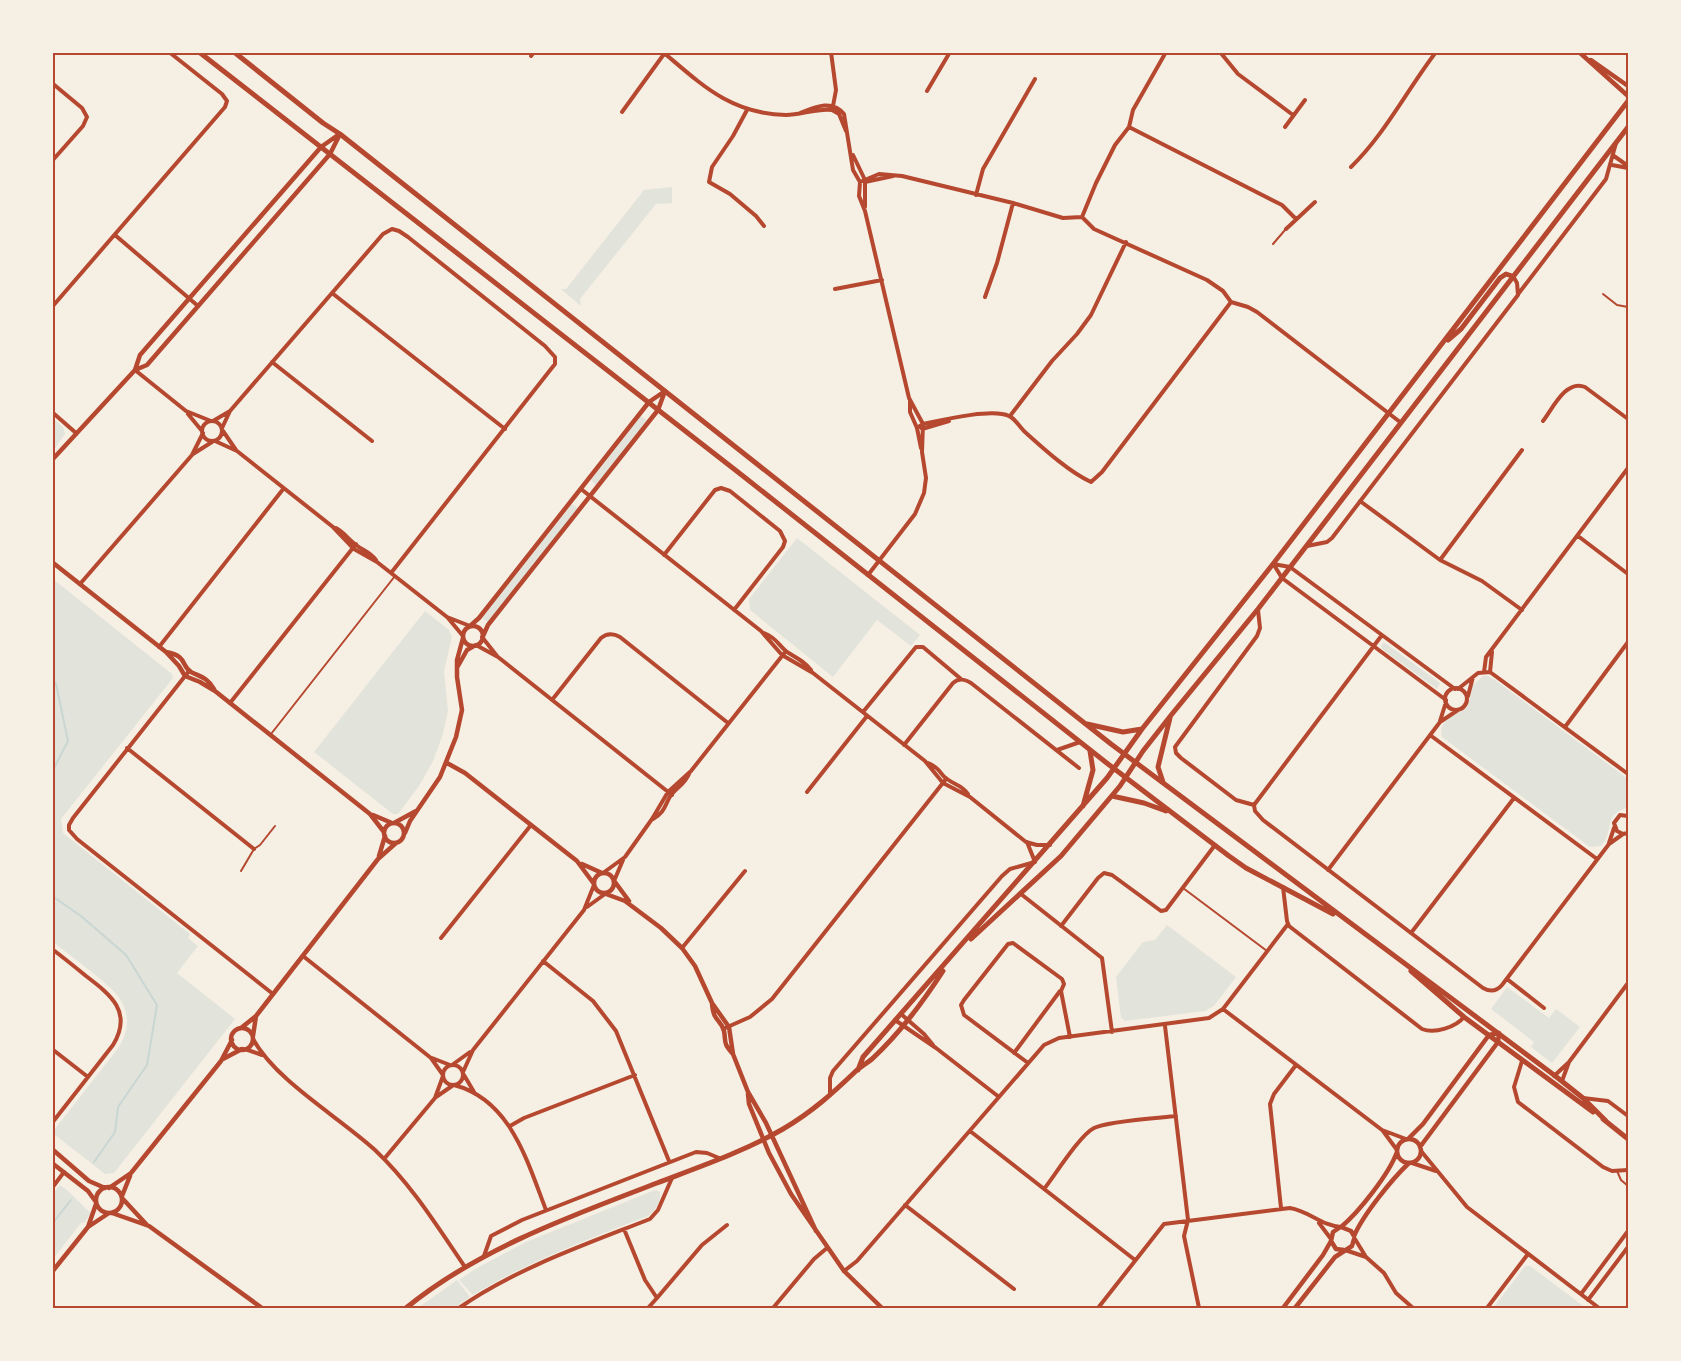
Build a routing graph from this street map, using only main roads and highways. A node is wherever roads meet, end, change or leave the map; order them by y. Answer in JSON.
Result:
{"nodes":[{"id":1,"x":199,"y":52,"type":"edge"},
{"id":2,"x":234,"y":52,"type":"edge"},
{"id":3,"x":1629,"y":101,"type":"edge"},
{"id":4,"x":1629,"y":127,"type":"edge"},
{"id":5,"x":1512,"y":276,"type":"junction"},
{"id":6,"x":1437,"y":349,"type":"junction"},
{"id":7,"x":1172,"y":714,"type":"junction"},
{"id":8,"x":1085,"y":723,"type":"junction"},
{"id":9,"x":1142,"y":729,"type":"junction"},
{"id":10,"x":1090,"y":750,"type":"junction"},
{"id":11,"x":1124,"y":754,"type":"junction"},
{"id":12,"x":1136,"y":761,"type":"junction"},
{"id":13,"x":1115,"y":769,"type":"junction"},
{"id":14,"x":1126,"y":777,"type":"junction"},
{"id":15,"x":1162,"y":782,"type":"junction"},
{"id":16,"x":1112,"y":796,"type":"junction"},
{"id":17,"x":1082,"y":807,"type":"junction"},
{"id":18,"x":1173,"y":814,"type":"junction"},
{"id":19,"x":1348,"y":921,"type":"junction"},
{"id":20,"x":959,"y":950,"type":"junction"},
{"id":21,"x":1399,"y":959,"type":"junction"},
{"id":22,"x":949,"y":962,"type":"junction"},
{"id":23,"x":858,"y":1070,"type":"junction"},
{"id":24,"x":1606,"y":1121,"type":"junction"},
{"id":25,"x":1629,"y":1139,"type":"edge"},
{"id":26,"x":406,"y":1308,"type":"edge"}],
"edges":[{"from":1,"to":10,"type":"main road"},
{"from":2,"to":8,"type":"main road"},
{"from":3,"to":6,"type":"main road"},
{"from":4,"to":5,"type":"main road"},
{"from":5,"to":6,"type":"main road"},
{"from":5,"to":7,"type":"main road"},
{"from":6,"to":9,"type":"main road"},
{"from":7,"to":12,"type":"main road"},
{"from":7,"to":15,"type":"main road"},
{"from":8,"to":9,"type":"main road"},
{"from":8,"to":11,"type":"main road"},
{"from":9,"to":11,"type":"main road"},
{"from":10,"to":13,"type":"main road"},
{"from":10,"to":17,"type":"main road"},
{"from":11,"to":12,"type":"main road"},
{"from":11,"to":13,"type":"main road"},
{"from":12,"to":14,"type":"main road"},
{"from":12,"to":15,"type":"main road"},
{"from":13,"to":14,"type":"main road"},
{"from":13,"to":17,"type":"main road"},
{"from":14,"to":16,"type":"main road"},
{"from":14,"to":18,"type":"main road"},
{"from":15,"to":19,"type":"main road"},
{"from":16,"to":18,"type":"main road"},
{"from":16,"to":20,"type":"main road"},
{"from":17,"to":20,"type":"main road"},
{"from":18,"to":19,"type":"main road"},
{"from":19,"to":21,"type":"main road"},
{"from":20,"to":22,"type":"main road"},
{"from":21,"to":24,"type":"main road"},
{"from":21,"to":24,"type":"main road"},
{"from":22,"to":23,"type":"main road"},
{"from":22,"to":23,"type":"main road"},
{"from":23,"to":26,"type":"main road"},
{"from":24,"to":25,"type":"main road"}]}
